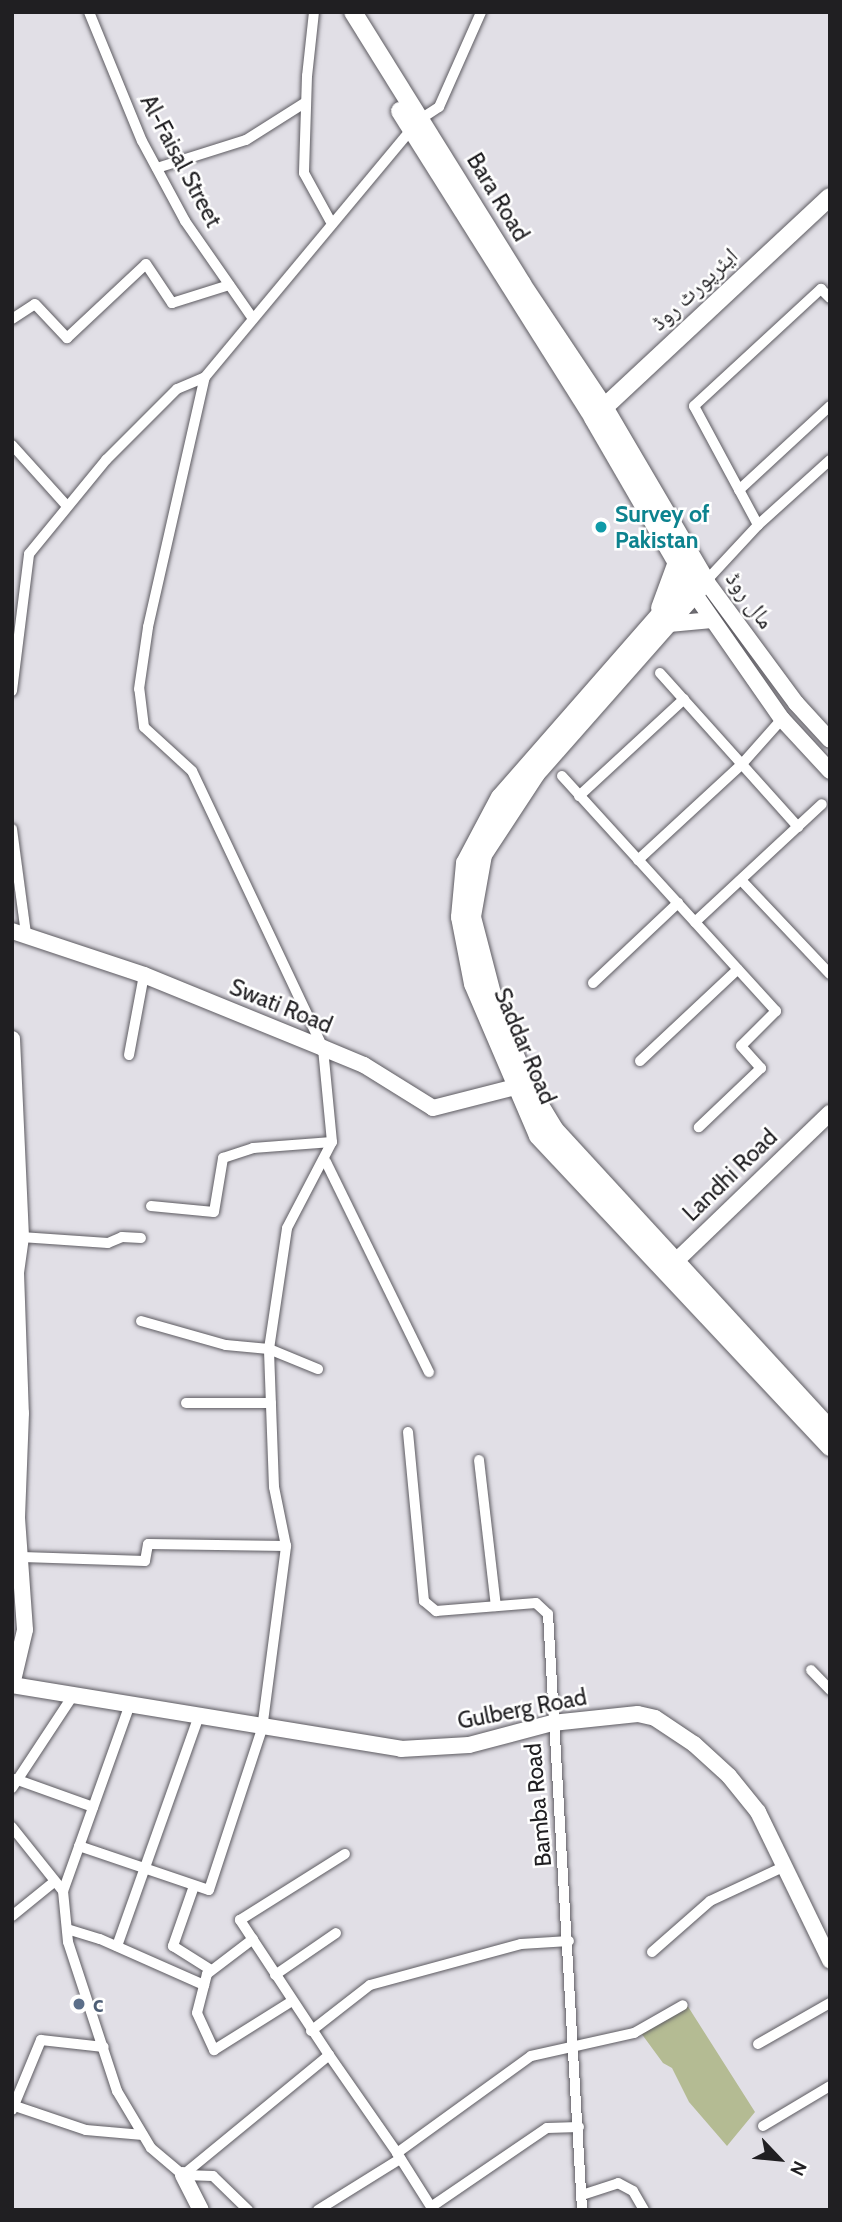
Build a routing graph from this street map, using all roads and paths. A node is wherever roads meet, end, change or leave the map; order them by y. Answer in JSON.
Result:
{"nodes":[{"id":1,"x":89,"y":12,"type":"edge"},
{"id":2,"x":314,"y":12,"type":"edge"},
{"id":3,"x":341,"y":12,"type":"edge"},
{"id":4,"x":353,"y":12,"type":"edge"},
{"id":5,"x":481,"y":12,"type":"edge"},
{"id":6,"x":306,"y":102,"type":"junction"},
{"id":7,"x":415,"y":125,"type":"junction"},
{"id":8,"x":156,"y":168,"type":"junction"},
{"id":9,"x":830,"y":197,"type":"edge"},
{"id":10,"x":332,"y":224,"type":"junction"},
{"id":11,"x":229,"y":285,"type":"junction"},
{"id":12,"x":830,"y":298,"type":"edge"},
{"id":13,"x":12,"y":319,"type":"edge"},
{"id":14,"x":253,"y":319,"type":"junction"},
{"id":15,"x":205,"y":377,"type":"junction"},
{"id":16,"x":830,"y":406,"type":"edge"},
{"id":17,"x":599,"y":412,"type":"junction"},
{"id":18,"x":12,"y":445,"type":"edge"},
{"id":19,"x":830,"y":460,"type":"edge"},
{"id":20,"x":739,"y":490,"type":"junction"},
{"id":21,"x":67,"y":506,"type":"junction"},
{"id":22,"x":758,"y":525,"type":"junction"},
{"id":23,"x":677,"y":562,"type":"junction"},
{"id":24,"x":697,"y":582,"type":"junction"},
{"id":25,"x":712,"y":620,"type":"junction"},
{"id":26,"x":663,"y":621,"type":"junction"},
{"id":27,"x":660,"y":673,"type":"dead end"},
{"id":28,"x":12,"y":691,"type":"edge"},
{"id":29,"x":684,"y":699,"type":"junction"},
{"id":30,"x":782,"y":719,"type":"junction"},
{"id":31,"x":830,"y":740,"type":"edge"},
{"id":32,"x":742,"y":764,"type":"junction"},
{"id":33,"x":830,"y":771,"type":"edge"},
{"id":34,"x":562,"y":776,"type":"dead end"},
{"id":35,"x":579,"y":796,"type":"junction"},
{"id":36,"x":822,"y":804,"type":"dead end"},
{"id":37,"x":798,"y":827,"type":"junction"},
{"id":38,"x":12,"y":829,"type":"edge"},
{"id":39,"x":638,"y":860,"type":"junction"},
{"id":40,"x":741,"y":880,"type":"junction"},
{"id":41,"x":678,"y":904,"type":"junction"},
{"id":42,"x":695,"y":922,"type":"junction"},
{"id":43,"x":19,"y":932,"type":"edge"},
{"id":44,"x":738,"y":969,"type":"junction"},
{"id":45,"x":830,"y":974,"type":"edge"},
{"id":46,"x":144,"y":975,"type":"junction"},
{"id":47,"x":593,"y":982,"type":"dead end"},
{"id":48,"x":12,"y":1039,"type":"edge"},
{"id":49,"x":323,"y":1048,"type":"junction"},
{"id":50,"x":129,"y":1055,"type":"dead end"},
{"id":51,"x":640,"y":1060,"type":"dead end"},
{"id":52,"x":521,"y":1086,"type":"junction"},
{"id":53,"x":830,"y":1113,"type":"edge"},
{"id":54,"x":699,"y":1127,"type":"dead end"},
{"id":55,"x":332,"y":1142,"type":"junction"},
{"id":56,"x":326,"y":1162,"type":"junction"},
{"id":57,"x":152,"y":1206,"type":"dead end"},
{"id":58,"x":21,"y":1237,"type":"junction"},
{"id":59,"x":141,"y":1238,"type":"dead end"},
{"id":60,"x":670,"y":1267,"type":"junction"},
{"id":61,"x":141,"y":1321,"type":"dead end"},
{"id":62,"x":269,"y":1349,"type":"junction"},
{"id":63,"x":318,"y":1369,"type":"dead end"},
{"id":64,"x":429,"y":1372,"type":"dead end"},
{"id":65,"x":186,"y":1403,"type":"dead end"},
{"id":66,"x":271,"y":1403,"type":"junction"},
{"id":67,"x":17,"y":1410,"type":"edge"},
{"id":68,"x":830,"y":1429,"type":"edge"},
{"id":69,"x":408,"y":1432,"type":"dead end"},
{"id":70,"x":830,"y":1447,"type":"edge"},
{"id":71,"x":479,"y":1460,"type":"dead end"},
{"id":72,"x":15,"y":1517,"type":"edge"},
{"id":73,"x":286,"y":1546,"type":"junction"},
{"id":74,"x":22,"y":1557,"type":"junction"},
{"id":75,"x":496,"y":1606,"type":"junction"},
{"id":76,"x":811,"y":1670,"type":"dead end"},
{"id":77,"x":12,"y":1685,"type":"edge"},
{"id":78,"x":830,"y":1690,"type":"edge"},
{"id":79,"x":72,"y":1697,"type":"junction"},
{"id":80,"x":129,"y":1707,"type":"junction"},
{"id":81,"x":198,"y":1719,"type":"junction"},
{"id":82,"x":552,"y":1723,"type":"junction"},
{"id":83,"x":262,"y":1729,"type":"junction"},
{"id":84,"x":14,"y":1782,"type":"edge"},
{"id":85,"x":93,"y":1807,"type":"junction"},
{"id":86,"x":12,"y":1827,"type":"edge"},
{"id":87,"x":79,"y":1846,"type":"junction"},
{"id":88,"x":345,"y":1854,"type":"dead end"},
{"id":89,"x":785,"y":1867,"type":"junction"},
{"id":90,"x":144,"y":1870,"type":"junction"},
{"id":91,"x":55,"y":1881,"type":"junction"},
{"id":92,"x":194,"y":1886,"type":"junction"},
{"id":93,"x":63,"y":1891,"type":"junction"},
{"id":94,"x":12,"y":1916,"type":"edge"},
{"id":95,"x":67,"y":1929,"type":"junction"},
{"id":96,"x":336,"y":1933,"type":"dead end"},
{"id":97,"x":253,"y":1940,"type":"junction"},
{"id":98,"x":569,"y":1941,"type":"junction"},
{"id":99,"x":117,"y":1946,"type":"junction"},
{"id":100,"x":652,"y":1952,"type":"dead end"},
{"id":101,"x":830,"y":1960,"type":"edge"},
{"id":102,"x":211,"y":1970,"type":"junction"},
{"id":103,"x":275,"y":1975,"type":"junction"},
{"id":104,"x":204,"y":1986,"type":"junction"},
{"id":105,"x":292,"y":2001,"type":"junction"},
{"id":106,"x":830,"y":2003,"type":"edge"},
{"id":107,"x":683,"y":2006,"type":"dead end"},
{"id":108,"x":311,"y":2031,"type":"junction"},
{"id":109,"x":758,"y":2044,"type":"dead end"},
{"id":110,"x":104,"y":2047,"type":"junction"},
{"id":111,"x":575,"y":2049,"type":"junction"},
{"id":112,"x":329,"y":2054,"type":"junction"},
{"id":113,"x":830,"y":2086,"type":"edge"},
{"id":114,"x":13,"y":2107,"type":"edge"},
{"id":115,"x":763,"y":2126,"type":"dead end"},
{"id":116,"x":579,"y":2127,"type":"junction"},
{"id":117,"x":143,"y":2136,"type":"junction"},
{"id":118,"x":399,"y":2156,"type":"junction"},
{"id":119,"x":183,"y":2175,"type":"junction"},
{"id":120,"x":582,"y":2195,"type":"junction"},
{"id":121,"x":432,"y":2208,"type":"edge"},
{"id":122,"x":201,"y":2210,"type":"edge"},
{"id":123,"x":248,"y":2210,"type":"edge"},
{"id":124,"x":318,"y":2210,"type":"edge"},
{"id":125,"x":582,"y":2210,"type":"edge"},
{"id":126,"x":644,"y":2210,"type":"edge"}],
"edges":[{"from":1,"to":8,"type":"street","name":"Al-Faisal Street"},
{"from":2,"to":6,"type":"street"},
{"from":3,"to":7,"type":"main road"},
{"from":4,"to":7,"type":"main road","name":"Bara Road"},
{"from":5,"to":7,"type":"street"},
{"from":6,"to":8,"type":"street"},
{"from":6,"to":10,"type":"street"},
{"from":7,"to":10,"type":"street"},
{"from":7,"to":17,"type":"main road","name":"Bara Road"},
{"from":8,"to":11,"type":"street","name":"Al-Faisal Street"},
{"from":9,"to":17,"type":"main road","name":"ایئرپورٹ روڈ"},
{"from":10,"to":14,"type":"street"},
{"from":11,"to":13,"type":"street"},
{"from":11,"to":14,"type":"street","name":"Al-Faisal Street"},
{"from":12,"to":20,"type":"street"},
{"from":14,"to":15,"type":"street"},
{"from":15,"to":21,"type":"street"},
{"from":15,"to":49,"type":"street"},
{"from":16,"to":20,"type":"street"},
{"from":17,"to":23,"type":"main road"},
{"from":17,"to":24,"type":"main road","name":"مال روڈ"},
{"from":18,"to":21,"type":"street"},
{"from":19,"to":22,"type":"street"},
{"from":20,"to":22,"type":"street"},
{"from":21,"to":28,"type":"street"},
{"from":22,"to":24,"type":"street"},
{"from":23,"to":24,"type":"main road"},
{"from":23,"to":26,"type":"main road"},
{"from":24,"to":25,"type":"street","name":"مال روڈ"},
{"from":24,"to":26,"type":"main road"},
{"from":24,"to":31,"type":"street","name":"مال روڈ"},
{"from":25,"to":26,"type":"street"},
{"from":25,"to":30,"type":"street","name":"مال روڈ"},
{"from":26,"to":52,"type":"main road"},
{"from":27,"to":29,"type":"street"},
{"from":29,"to":32,"type":"street"},
{"from":29,"to":35,"type":"street"},
{"from":30,"to":32,"type":"street"},
{"from":30,"to":33,"type":"street","name":"مال روڈ"},
{"from":32,"to":37,"type":"street"},
{"from":32,"to":39,"type":"street"},
{"from":34,"to":35,"type":"street"},
{"from":35,"to":39,"type":"street"},
{"from":36,"to":37,"type":"street"},
{"from":37,"to":40,"type":"street"},
{"from":38,"to":43,"type":"street"},
{"from":39,"to":41,"type":"street"},
{"from":40,"to":42,"type":"street"},
{"from":40,"to":45,"type":"street"},
{"from":41,"to":42,"type":"street"},
{"from":41,"to":47,"type":"street"},
{"from":42,"to":44,"type":"street"},
{"from":43,"to":46,"type":"street","name":"Swati Road"},
{"from":44,"to":51,"type":"street"},
{"from":44,"to":54,"type":"street"},
{"from":46,"to":49,"type":"street","name":"Swati Road"},
{"from":46,"to":50,"type":"street"},
{"from":48,"to":58,"type":"street"},
{"from":49,"to":52,"type":"street","name":"Swati Road"},
{"from":49,"to":55,"type":"street"},
{"from":52,"to":60,"type":"main road"},
{"from":53,"to":60,"type":"street","name":"Landhi Road"},
{"from":55,"to":56,"type":"street"},
{"from":55,"to":57,"type":"street"},
{"from":56,"to":62,"type":"street"},
{"from":56,"to":64,"type":"street"},
{"from":58,"to":59,"type":"street"},
{"from":58,"to":67,"type":"street"},
{"from":60,"to":68,"type":"main road"},
{"from":60,"to":70,"type":"main road"},
{"from":61,"to":62,"type":"street"},
{"from":62,"to":63,"type":"street"},
{"from":62,"to":66,"type":"street"},
{"from":65,"to":66,"type":"street"},
{"from":66,"to":73,"type":"street"},
{"from":67,"to":72,"type":"street"},
{"from":69,"to":75,"type":"street","name":"Bamba Road"},
{"from":71,"to":75,"type":"street"},
{"from":72,"to":74,"type":"street"},
{"from":73,"to":74,"type":"street"},
{"from":73,"to":83,"type":"street"},
{"from":74,"to":77,"type":"street"},
{"from":75,"to":82,"type":"street","name":"Bamba Road"},
{"from":76,"to":78,"type":"street"},
{"from":77,"to":79,"type":"street","name":"Gulberg Road"},
{"from":79,"to":80,"type":"street","name":"Gulberg Road"},
{"from":79,"to":84,"type":"street"},
{"from":80,"to":81,"type":"street","name":"Gulberg Road"},
{"from":80,"to":85,"type":"street"},
{"from":81,"to":83,"type":"street","name":"Gulberg Road"},
{"from":81,"to":90,"type":"street"},
{"from":82,"to":83,"type":"street","name":"Gulberg Road"},
{"from":82,"to":89,"type":"street","name":"Gulberg Road"},
{"from":82,"to":98,"type":"street","name":"Bamba Road"},
{"from":83,"to":92,"type":"street"},
{"from":84,"to":85,"type":"street"},
{"from":85,"to":87,"type":"street"},
{"from":86,"to":91,"type":"street"},
{"from":87,"to":90,"type":"street"},
{"from":87,"to":93,"type":"street"},
{"from":88,"to":97,"type":"street"},
{"from":89,"to":100,"type":"street"},
{"from":89,"to":101,"type":"street","name":"Gulberg Road"},
{"from":90,"to":92,"type":"street"},
{"from":90,"to":99,"type":"street"},
{"from":91,"to":93,"type":"street"},
{"from":91,"to":94,"type":"street"},
{"from":92,"to":102,"type":"street"},
{"from":93,"to":95,"type":"street"},
{"from":95,"to":99,"type":"street"},
{"from":95,"to":110,"type":"street"},
{"from":96,"to":103,"type":"street"},
{"from":97,"to":102,"type":"street"},
{"from":97,"to":103,"type":"street"},
{"from":98,"to":108,"type":"street"},
{"from":98,"to":111,"type":"street","name":"Bamba Road"},
{"from":99,"to":104,"type":"street"},
{"from":102,"to":104,"type":"street"},
{"from":103,"to":105,"type":"street"},
{"from":104,"to":105,"type":"street"},
{"from":105,"to":108,"type":"street"},
{"from":106,"to":109,"type":"street"},
{"from":107,"to":111,"type":"street"},
{"from":108,"to":112,"type":"street"},
{"from":110,"to":114,"type":"street"},
{"from":110,"to":117,"type":"street"},
{"from":111,"to":116,"type":"street","name":"Bamba Road"},
{"from":111,"to":118,"type":"street"},
{"from":112,"to":118,"type":"street"},
{"from":112,"to":119,"type":"street"},
{"from":113,"to":115,"type":"street"},
{"from":114,"to":117,"type":"street"},
{"from":116,"to":120,"type":"street","name":"Bamba Road"},
{"from":116,"to":121,"type":"street"},
{"from":117,"to":119,"type":"street"},
{"from":118,"to":121,"type":"street"},
{"from":118,"to":124,"type":"street"},
{"from":119,"to":122,"type":"street"},
{"from":119,"to":123,"type":"street"},
{"from":120,"to":125,"type":"street","name":"Bamba Road"},
{"from":120,"to":126,"type":"street"}]}
